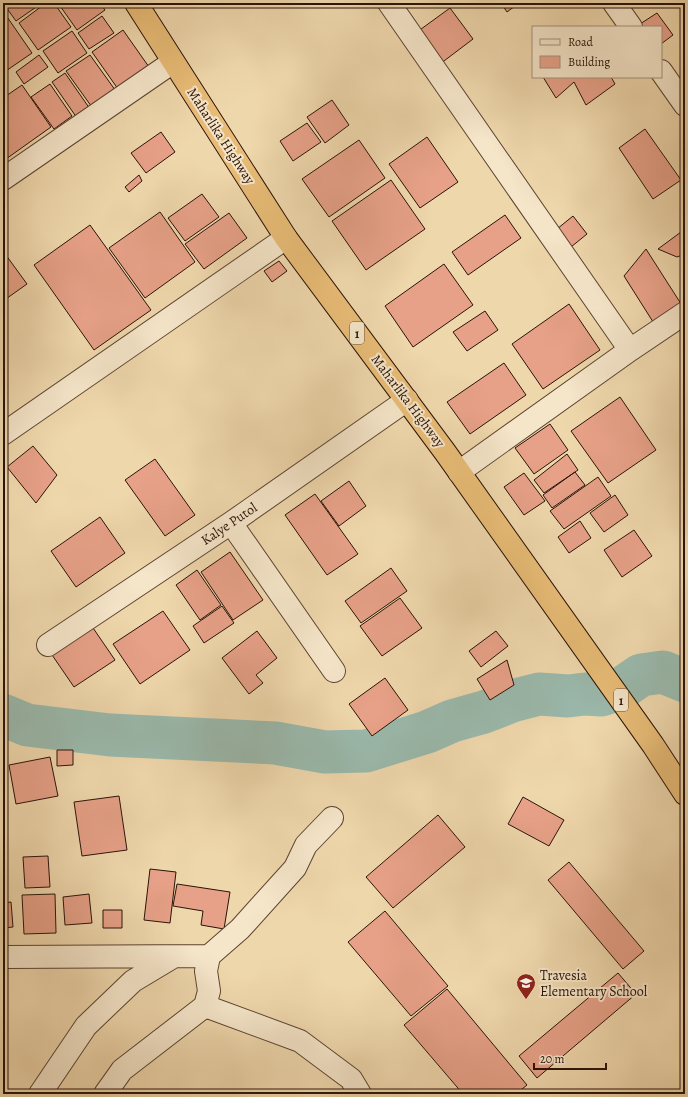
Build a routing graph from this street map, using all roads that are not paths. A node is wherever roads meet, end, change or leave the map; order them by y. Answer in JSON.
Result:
{"nodes":[{"id":1,"x":136,"y":3,"type":"edge"},
{"id":2,"x":389,"y":3,"type":"edge"},
{"id":3,"x":614,"y":3,"type":"edge"},
{"id":4,"x":630,"y":26,"type":"edge"},
{"id":5,"x":173,"y":62,"type":"junction"},
{"id":6,"x":662,"y":71,"type":"edge"},
{"id":7,"x":685,"y":105,"type":"edge"},
{"id":8,"x":3,"y":179,"type":"edge"},
{"id":9,"x":286,"y":238,"type":"junction"},
{"id":10,"x":685,"y":313,"type":"edge"},
{"id":11,"x":630,"y":350,"type":"junction"},
{"id":12,"x":407,"y":400,"type":"junction"},
{"id":13,"x":3,"y":434,"type":"edge"},
{"id":14,"x":459,"y":472,"type":"junction"},
{"id":15,"x":232,"y":523,"type":"junction"},
{"id":16,"x":48,"y":645,"type":"dead end"},
{"id":17,"x":334,"y":671,"type":"dead end"},
{"id":18,"x":685,"y":794,"type":"edge"},
{"id":19,"x":332,"y":818,"type":"dead end"},
{"id":20,"x":209,"y":956,"type":"junction"},
{"id":21,"x":3,"y":957,"type":"edge"},
{"id":22,"x":173,"y":957,"type":"junction"},
{"id":23,"x":204,"y":1006,"type":"junction"},
{"id":24,"x":40,"y":1094,"type":"edge"},
{"id":25,"x":105,"y":1094,"type":"edge"},
{"id":26,"x":360,"y":1094,"type":"edge"}],
"edges":[{"from":1,"to":5,"type":"highway","name":"Maharlika Highway","number":"1"},
{"from":2,"to":11,"type":"street"},
{"from":3,"to":4,"type":"street"},
{"from":5,"to":8,"type":"street"},
{"from":5,"to":9,"type":"highway","name":"Maharlika Highway","number":"1"},
{"from":6,"to":7,"type":"street"},
{"from":9,"to":12,"type":"highway","name":"Maharlika Highway","number":"1"},
{"from":9,"to":13,"type":"street"},
{"from":10,"to":11,"type":"street"},
{"from":11,"to":14,"type":"street"},
{"from":12,"to":14,"type":"highway","name":"Maharlika Highway","number":"1"},
{"from":12,"to":15,"type":"street","name":"Kalye Putol"},
{"from":14,"to":18,"type":"highway","name":"Maharlika Highway","number":"1"},
{"from":15,"to":16,"type":"street","name":"Kalye Putol"},
{"from":15,"to":17,"type":"street"},
{"from":19,"to":20,"type":"street"},
{"from":20,"to":22,"type":"street"},
{"from":20,"to":23,"type":"street"},
{"from":21,"to":22,"type":"street"},
{"from":22,"to":24,"type":"street"},
{"from":23,"to":25,"type":"street"},
{"from":23,"to":26,"type":"street"}]}
